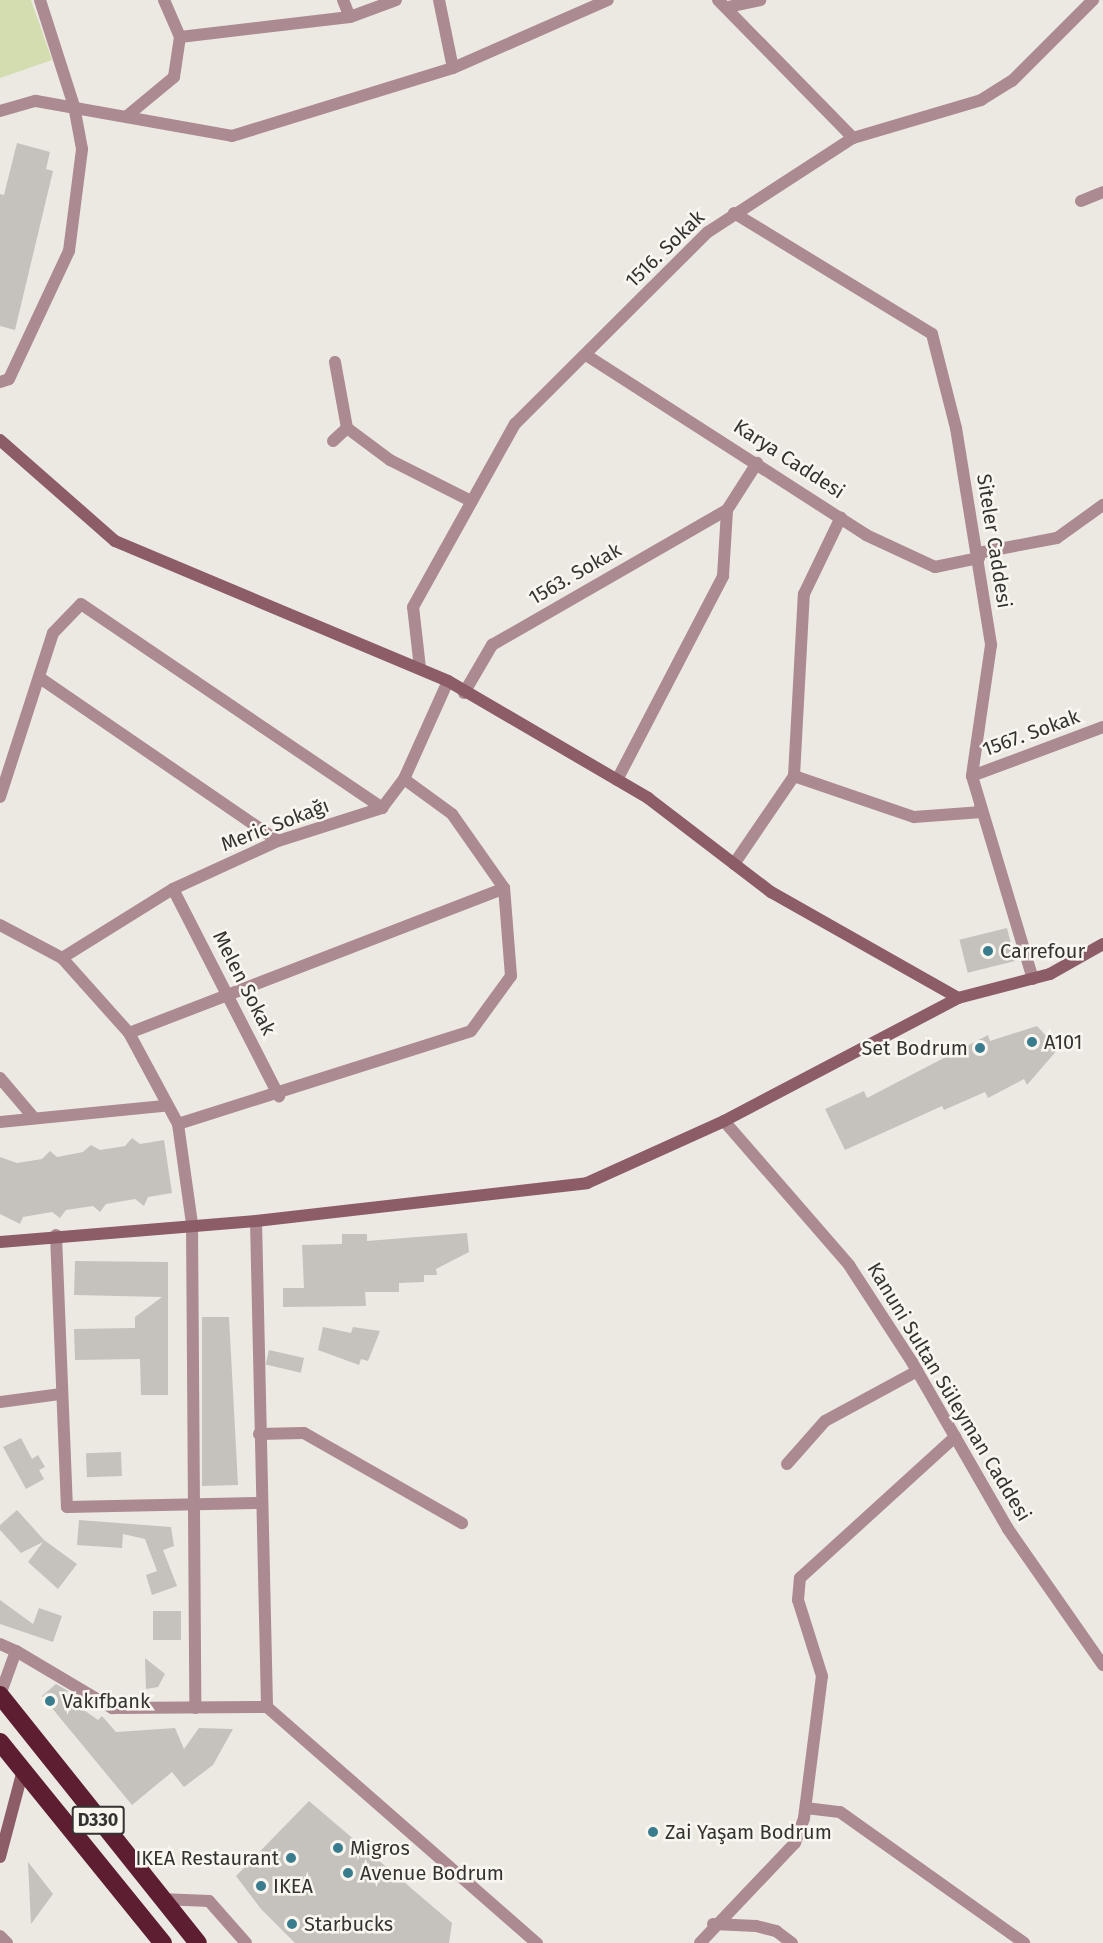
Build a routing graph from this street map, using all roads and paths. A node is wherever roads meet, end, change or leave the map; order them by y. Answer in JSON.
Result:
{"nodes":[{"id":1,"x":40,"y":0,"type":"edge"},
{"id":2,"x":164,"y":0,"type":"edge"},
{"id":3,"x":343,"y":0,"type":"edge"},
{"id":4,"x":396,"y":0,"type":"edge"},
{"id":5,"x":439,"y":0,"type":"edge"},
{"id":6,"x":608,"y":0,"type":"edge"},
{"id":7,"x":760,"y":0,"type":"edge"},
{"id":8,"x":1094,"y":0,"type":"edge"},
{"id":9,"x":723,"y":4,"type":"edge"},
{"id":10,"x":350,"y":17,"type":"junction"},
{"id":11,"x":180,"y":37,"type":"junction"},
{"id":12,"x":453,"y":68,"type":"junction"},
{"id":13,"x":74,"y":106,"type":"junction"},
{"id":14,"x":0,"y":111,"type":"edge"},
{"id":15,"x":127,"y":116,"type":"junction"},
{"id":16,"x":853,"y":138,"type":"junction"},
{"id":17,"x":1103,"y":192,"type":"edge"},
{"id":18,"x":1081,"y":201,"type":"dead end"},
{"id":19,"x":734,"y":213,"type":"junction"},
{"id":20,"x":586,"y":355,"type":"junction"},
{"id":21,"x":335,"y":362,"type":"dead end"},
{"id":22,"x":0,"y":382,"type":"edge"},
{"id":23,"x":347,"y":428,"type":"junction"},
{"id":24,"x":0,"y":440,"type":"edge"},
{"id":25,"x":333,"y":441,"type":"dead end"},
{"id":26,"x":756,"y":463,"type":"junction"},
{"id":27,"x":471,"y":501,"type":"junction"},
{"id":28,"x":1103,"y":506,"type":"edge"},
{"id":29,"x":727,"y":510,"type":"junction"},
{"id":30,"x":841,"y":517,"type":"junction"},
{"id":31,"x":978,"y":555,"type":"junction"},
{"id":32,"x":420,"y":668,"type":"junction"},
{"id":33,"x":40,"y":678,"type":"junction"},
{"id":34,"x":448,"y":681,"type":"junction"},
{"id":35,"x":464,"y":693,"type":"junction"},
{"id":36,"x":1103,"y":727,"type":"edge"},
{"id":37,"x":794,"y":776,"type":"junction"},
{"id":38,"x":972,"y":776,"type":"junction"},
{"id":39,"x":404,"y":779,"type":"junction"},
{"id":40,"x":618,"y":780,"type":"junction"},
{"id":41,"x":0,"y":797,"type":"edge"},
{"id":42,"x":382,"y":808,"type":"junction"},
{"id":43,"x":278,"y":841,"type":"junction"},
{"id":44,"x":734,"y":864,"type":"junction"},
{"id":45,"x":504,"y":888,"type":"junction"},
{"id":46,"x":173,"y":889,"type":"junction"},
{"id":47,"x":0,"y":925,"type":"edge"},
{"id":48,"x":1103,"y":944,"type":"edge"},
{"id":49,"x":62,"y":958,"type":"junction"},
{"id":50,"x":1033,"y":979,"type":"junction"},
{"id":51,"x":229,"y":993,"type":"junction"},
{"id":52,"x":958,"y":998,"type":"junction"},
{"id":53,"x":129,"y":1033,"type":"junction"},
{"id":54,"x":0,"y":1078,"type":"edge"},
{"id":55,"x":279,"y":1096,"type":"junction"},
{"id":56,"x":164,"y":1106,"type":"junction"},
{"id":57,"x":34,"y":1118,"type":"junction"},
{"id":58,"x":0,"y":1122,"type":"edge"},
{"id":59,"x":724,"y":1122,"type":"junction"},
{"id":60,"x":178,"y":1124,"type":"junction"},
{"id":61,"x":256,"y":1221,"type":"junction"},
{"id":62,"x":192,"y":1223,"type":"junction"},
{"id":63,"x":56,"y":1234,"type":"junction"},
{"id":64,"x":0,"y":1242,"type":"edge"},
{"id":65,"x":917,"y":1371,"type":"junction"},
{"id":66,"x":61,"y":1394,"type":"junction"},
{"id":67,"x":0,"y":1402,"type":"edge"},
{"id":68,"x":259,"y":1434,"type":"junction"},
{"id":69,"x":955,"y":1437,"type":"junction"},
{"id":70,"x":787,"y":1464,"type":"dead end"},
{"id":71,"x":261,"y":1503,"type":"junction"},
{"id":72,"x":190,"y":1504,"type":"junction"},
{"id":73,"x":462,"y":1523,"type":"dead end"},
{"id":74,"x":0,"y":1644,"type":"edge"},
{"id":75,"x":16,"y":1651,"type":"junction"},
{"id":76,"x":1103,"y":1665,"type":"edge"},
{"id":77,"x":0,"y":1695,"type":"edge"},
{"id":78,"x":267,"y":1707,"type":"junction"},
{"id":79,"x":195,"y":1708,"type":"junction"},
{"id":80,"x":0,"y":1742,"type":"edge"},
{"id":81,"x":23,"y":1770,"type":"junction"},
{"id":82,"x":806,"y":1808,"type":"junction"},
{"id":83,"x":0,"y":1857,"type":"edge"},
{"id":84,"x":161,"y":1899,"type":"junction"},
{"id":85,"x":713,"y":1924,"type":"junction"},
{"id":86,"x":0,"y":1936,"type":"edge"},
{"id":87,"x":7,"y":1943,"type":"edge"},
{"id":88,"x":163,"y":1943,"type":"edge"},
{"id":89,"x":198,"y":1943,"type":"edge"},
{"id":90,"x":246,"y":1943,"type":"edge"},
{"id":91,"x":537,"y":1943,"type":"edge"},
{"id":92,"x":700,"y":1943,"type":"edge"},
{"id":93,"x":792,"y":1943,"type":"edge"},
{"id":94,"x":1024,"y":1943,"type":"edge"}],
"edges":[{"from":1,"to":13,"type":"street"},
{"from":2,"to":11,"type":"street"},
{"from":3,"to":10,"type":"street"},
{"from":4,"to":10,"type":"street"},
{"from":5,"to":12,"type":"street"},
{"from":6,"to":12,"type":"street"},
{"from":7,"to":9,"type":"street"},
{"from":8,"to":16,"type":"street","name":"1516. Sokak"},
{"from":9,"to":16,"type":"street"},
{"from":10,"to":11,"type":"street"},
{"from":11,"to":15,"type":"street"},
{"from":12,"to":15,"type":"street"},
{"from":13,"to":14,"type":"street"},
{"from":13,"to":15,"type":"street"},
{"from":13,"to":22,"type":"street"},
{"from":16,"to":19,"type":"street","name":"1516. Sokak"},
{"from":17,"to":18,"type":"street"},
{"from":19,"to":20,"type":"street","name":"1516. Sokak"},
{"from":19,"to":31,"type":"street","name":"Siteler Caddesi"},
{"from":20,"to":26,"type":"street","name":"Karya Caddesi"},
{"from":20,"to":27,"type":"street","name":"1516. Sokak"},
{"from":21,"to":23,"type":"street"},
{"from":23,"to":25,"type":"street"},
{"from":23,"to":27,"type":"street"},
{"from":24,"to":32,"type":"street"},
{"from":26,"to":29,"type":"street"},
{"from":26,"to":30,"type":"street","name":"Karya Caddesi"},
{"from":27,"to":32,"type":"street","name":"1516. Sokak"},
{"from":28,"to":31,"type":"street","name":"Karya Caddesi"},
{"from":29,"to":35,"type":"street","name":"1563. Sokak"},
{"from":29,"to":40,"type":"street"},
{"from":30,"to":31,"type":"street","name":"Karya Caddesi"},
{"from":30,"to":37,"type":"street"},
{"from":31,"to":38,"type":"street","name":"Siteler Caddesi"},
{"from":32,"to":34,"type":"street"},
{"from":33,"to":41,"type":"street"},
{"from":33,"to":42,"type":"street"},
{"from":33,"to":43,"type":"street"},
{"from":34,"to":35,"type":"street"},
{"from":34,"to":39,"type":"street"},
{"from":35,"to":40,"type":"street"},
{"from":36,"to":38,"type":"street","name":"1567. Sokak"},
{"from":37,"to":38,"type":"street"},
{"from":37,"to":44,"type":"street"},
{"from":38,"to":50,"type":"street","name":"Siteler Caddesi"},
{"from":39,"to":42,"type":"street"},
{"from":39,"to":45,"type":"street"},
{"from":40,"to":44,"type":"street"},
{"from":42,"to":43,"type":"street","name":"Meric Sokağı"},
{"from":43,"to":46,"type":"street","name":"Meric Sokağı"},
{"from":44,"to":52,"type":"street"},
{"from":45,"to":51,"type":"street"},
{"from":45,"to":55,"type":"street"},
{"from":46,"to":49,"type":"street","name":"Meric Sokağı"},
{"from":46,"to":51,"type":"street","name":"Melen Sokak"},
{"from":47,"to":49,"type":"street"},
{"from":48,"to":50,"type":"street"},
{"from":49,"to":53,"type":"street"},
{"from":50,"to":52,"type":"street"},
{"from":51,"to":53,"type":"street"},
{"from":51,"to":55,"type":"street","name":"Melen Sokak"},
{"from":52,"to":59,"type":"street"},
{"from":53,"to":56,"type":"street"},
{"from":54,"to":57,"type":"street"},
{"from":55,"to":60,"type":"street"},
{"from":56,"to":57,"type":"street"},
{"from":56,"to":60,"type":"street"},
{"from":57,"to":58,"type":"street"},
{"from":59,"to":61,"type":"street"},
{"from":59,"to":65,"type":"street","name":"Kanuni Sultan Süleyman Caddesi"},
{"from":60,"to":62,"type":"street"},
{"from":61,"to":62,"type":"street"},
{"from":61,"to":68,"type":"street"},
{"from":62,"to":63,"type":"street"},
{"from":62,"to":72,"type":"street"},
{"from":63,"to":64,"type":"street"},
{"from":63,"to":66,"type":"street"},
{"from":65,"to":69,"type":"street","name":"Kanuni Sultan Süleyman Caddesi"},
{"from":65,"to":70,"type":"street"},
{"from":66,"to":67,"type":"street"},
{"from":66,"to":72,"type":"street"},
{"from":68,"to":71,"type":"street"},
{"from":68,"to":73,"type":"street"},
{"from":69,"to":76,"type":"street","name":"Kanuni Sultan Süleyman Caddesi"},
{"from":69,"to":82,"type":"street"},
{"from":71,"to":72,"type":"street"},
{"from":71,"to":78,"type":"street"},
{"from":72,"to":79,"type":"street"},
{"from":74,"to":75,"type":"street"},
{"from":75,"to":77,"type":"street"},
{"from":75,"to":79,"type":"street"},
{"from":77,"to":84,"type":"highway","number":"D330"},
{"from":78,"to":79,"type":"street"},
{"from":78,"to":91,"type":"street"},
{"from":80,"to":81,"type":"highway","number":"D330"},
{"from":81,"to":83,"type":"street"},
{"from":81,"to":88,"type":"highway","number":"D330"},
{"from":82,"to":85,"type":"street"},
{"from":82,"to":94,"type":"street"},
{"from":84,"to":89,"type":"highway","number":"D330"},
{"from":84,"to":90,"type":"street"},
{"from":85,"to":92,"type":"street"},
{"from":85,"to":93,"type":"street"},
{"from":86,"to":87,"type":"street"}]}
